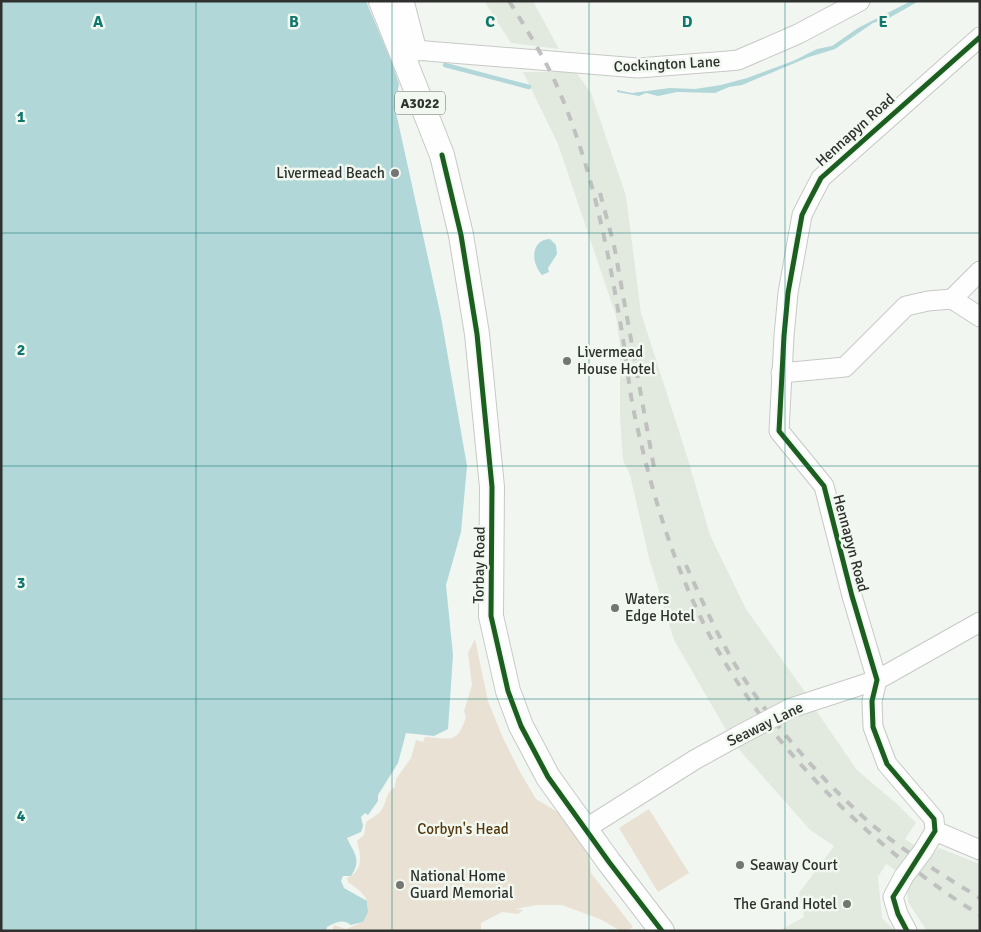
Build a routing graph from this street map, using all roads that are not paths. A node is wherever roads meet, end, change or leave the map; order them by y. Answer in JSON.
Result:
{"nodes":[{"id":1,"x":381,"y":1,"type":"edge"},
{"id":2,"x":404,"y":1,"type":"edge"},
{"id":3,"x":860,"y":1,"type":"edge"},
{"id":4,"x":980,"y":37,"type":"edge"},
{"id":5,"x":410,"y":50,"type":"junction"},
{"id":6,"x":980,"y":271,"type":"edge"},
{"id":7,"x":952,"y":299,"type":"junction"},
{"id":8,"x":980,"y":317,"type":"edge"},
{"id":9,"x":781,"y":373,"type":"junction"},
{"id":10,"x":980,"y":622,"type":"edge"},
{"id":11,"x":877,"y":680,"type":"junction"},
{"id":12,"x":585,"y":829,"type":"junction"},
{"id":13,"x":935,"y":830,"type":"junction"},
{"id":14,"x":980,"y":850,"type":"edge"},
{"id":15,"x":662,"y":931,"type":"edge"},
{"id":16,"x":907,"y":931,"type":"edge"}],
"edges":[{"from":1,"to":5,"type":"main road","name":"Torbay Road","number":"A3022"},
{"from":2,"to":5,"type":"street"},
{"from":3,"to":5,"type":"street","name":"Cockington Lane"},
{"from":4,"to":9,"type":"street","name":"Hennapyn Road"},
{"from":5,"to":12,"type":"main road","name":"Torbay Road","number":"A3022"},
{"from":6,"to":7,"type":"street"},
{"from":7,"to":8,"type":"street"},
{"from":7,"to":9,"type":"street"},
{"from":9,"to":11,"type":"street","name":"Hennapyn Road"},
{"from":10,"to":11,"type":"street","name":"Seaway Lane"},
{"from":11,"to":12,"type":"street","name":"Seaway Lane","bridge":true},
{"from":11,"to":13,"type":"street","name":"Hennapyn Road"},
{"from":12,"to":15,"type":"main road","name":"Torbay Road","number":"A3022"},
{"from":13,"to":14,"type":"street"},
{"from":13,"to":16,"type":"street","bridge":true}]}
